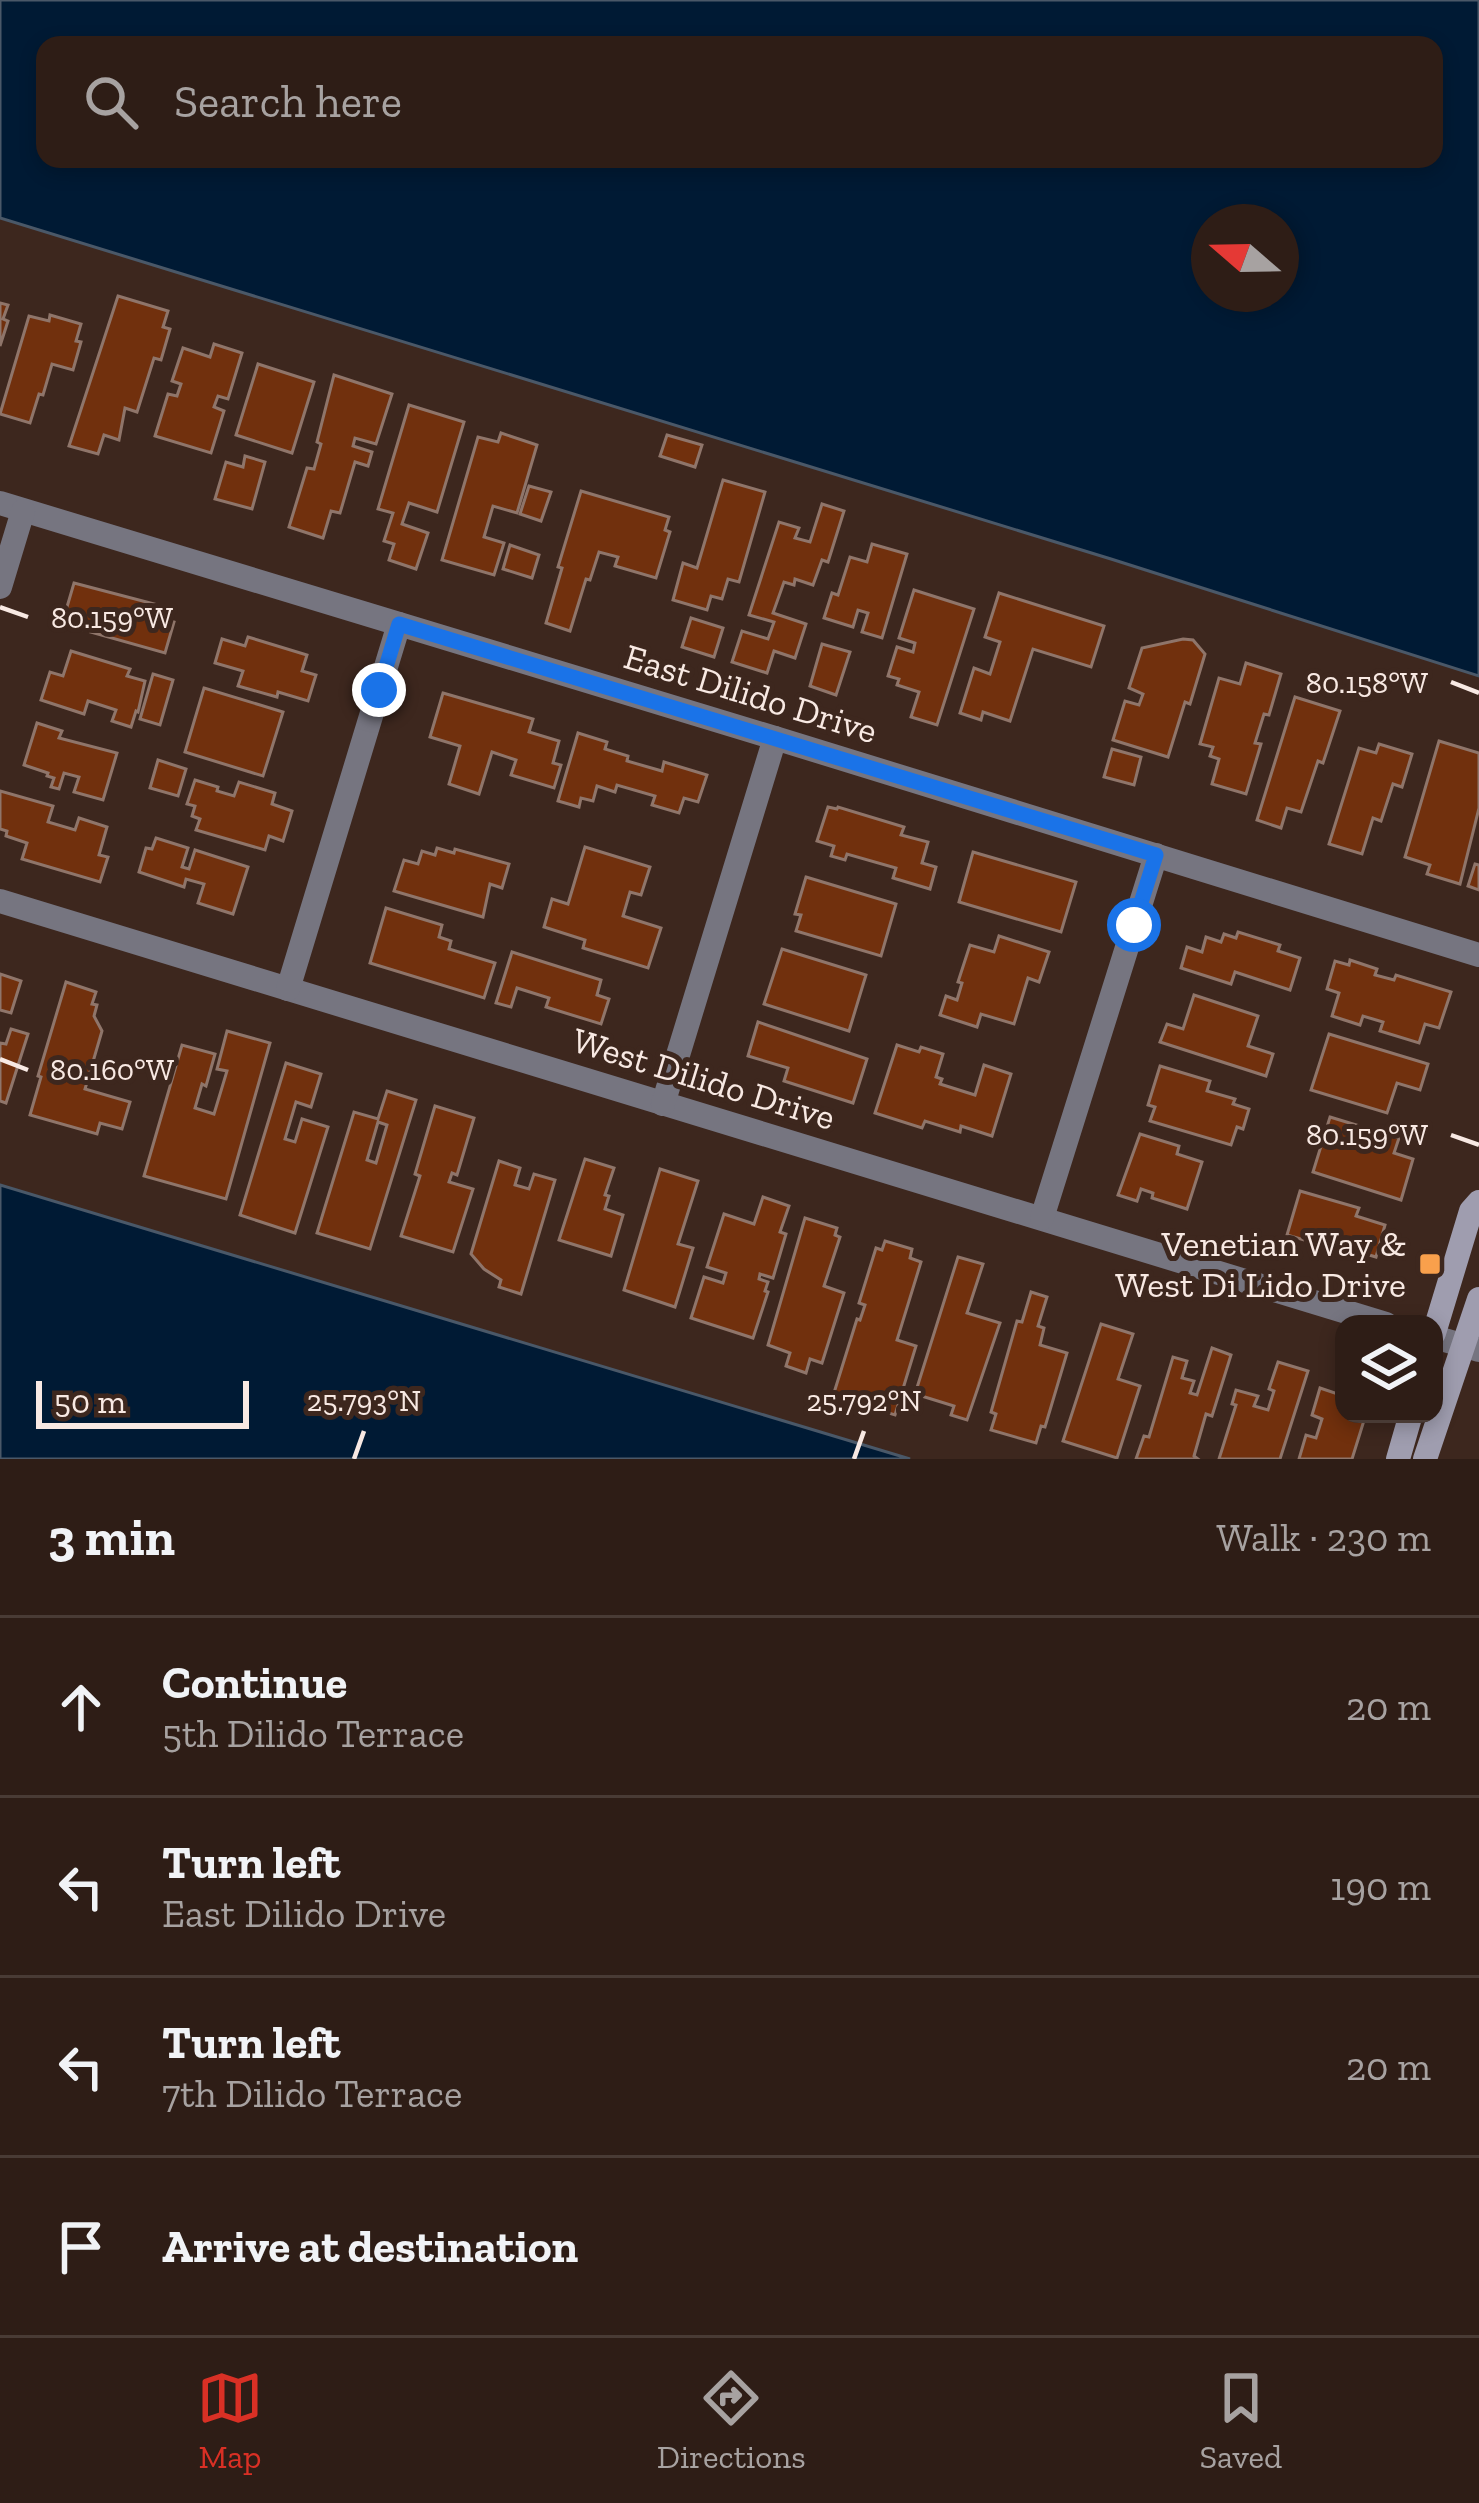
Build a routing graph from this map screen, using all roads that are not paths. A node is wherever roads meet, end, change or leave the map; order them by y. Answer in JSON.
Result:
{"nodes":[{"id":1,"x":12,"y":507,"type":"edge"},
{"id":2,"x":0,"y":587,"type":"edge"},
{"id":3,"x":399,"y":624,"type":"junction"},
{"id":4,"x":776,"y":738,"type":"junction"},
{"id":5,"x":1156,"y":855,"type":"junction"},
{"id":6,"x":0,"y":901,"type":"edge"},
{"id":7,"x":1479,"y":956,"type":"edge"},
{"id":8,"x":289,"y":989,"type":"junction"},
{"id":9,"x":663,"y":1103,"type":"junction"},
{"id":10,"x":1479,"y":1202,"type":"edge"},
{"id":11,"x":1042,"y":1218,"type":"junction"},
{"id":12,"x":1479,"y":1299,"type":"edge"},
{"id":13,"x":1357,"y":1315,"type":"edge"},
{"id":14,"x":1440,"y":1315,"type":"edge"},
{"id":15,"x":1471,"y":1348,"type":"edge"},
{"id":16,"x":1408,"y":1423,"type":"edge"},
{"id":17,"x":1398,"y":1459,"type":"edge"},
{"id":18,"x":1425,"y":1459,"type":"edge"}],
"edges":[{"from":1,"to":2,"type":"street"},
{"from":1,"to":3,"type":"street","name":"East Dilido Drive"},
{"from":3,"to":4,"type":"street","name":"East Dilido Drive"},
{"from":3,"to":8,"type":"street"},
{"from":4,"to":5,"type":"street","name":"East Dilido Drive"},
{"from":4,"to":9,"type":"street"},
{"from":5,"to":7,"type":"street","name":"East Dilido Drive"},
{"from":5,"to":11,"type":"street"},
{"from":6,"to":8,"type":"street","name":"West Dilido Drive"},
{"from":8,"to":9,"type":"street","name":"West Dilido Drive"},
{"from":9,"to":11,"type":"street","name":"West Dilido Drive"},
{"from":10,"to":14,"type":"main road"},
{"from":11,"to":13,"type":"street","name":"West Dilido Drive"},
{"from":12,"to":15,"type":"main road"},
{"from":15,"to":18,"type":"main road"},
{"from":16,"to":17,"type":"main road"}]}
